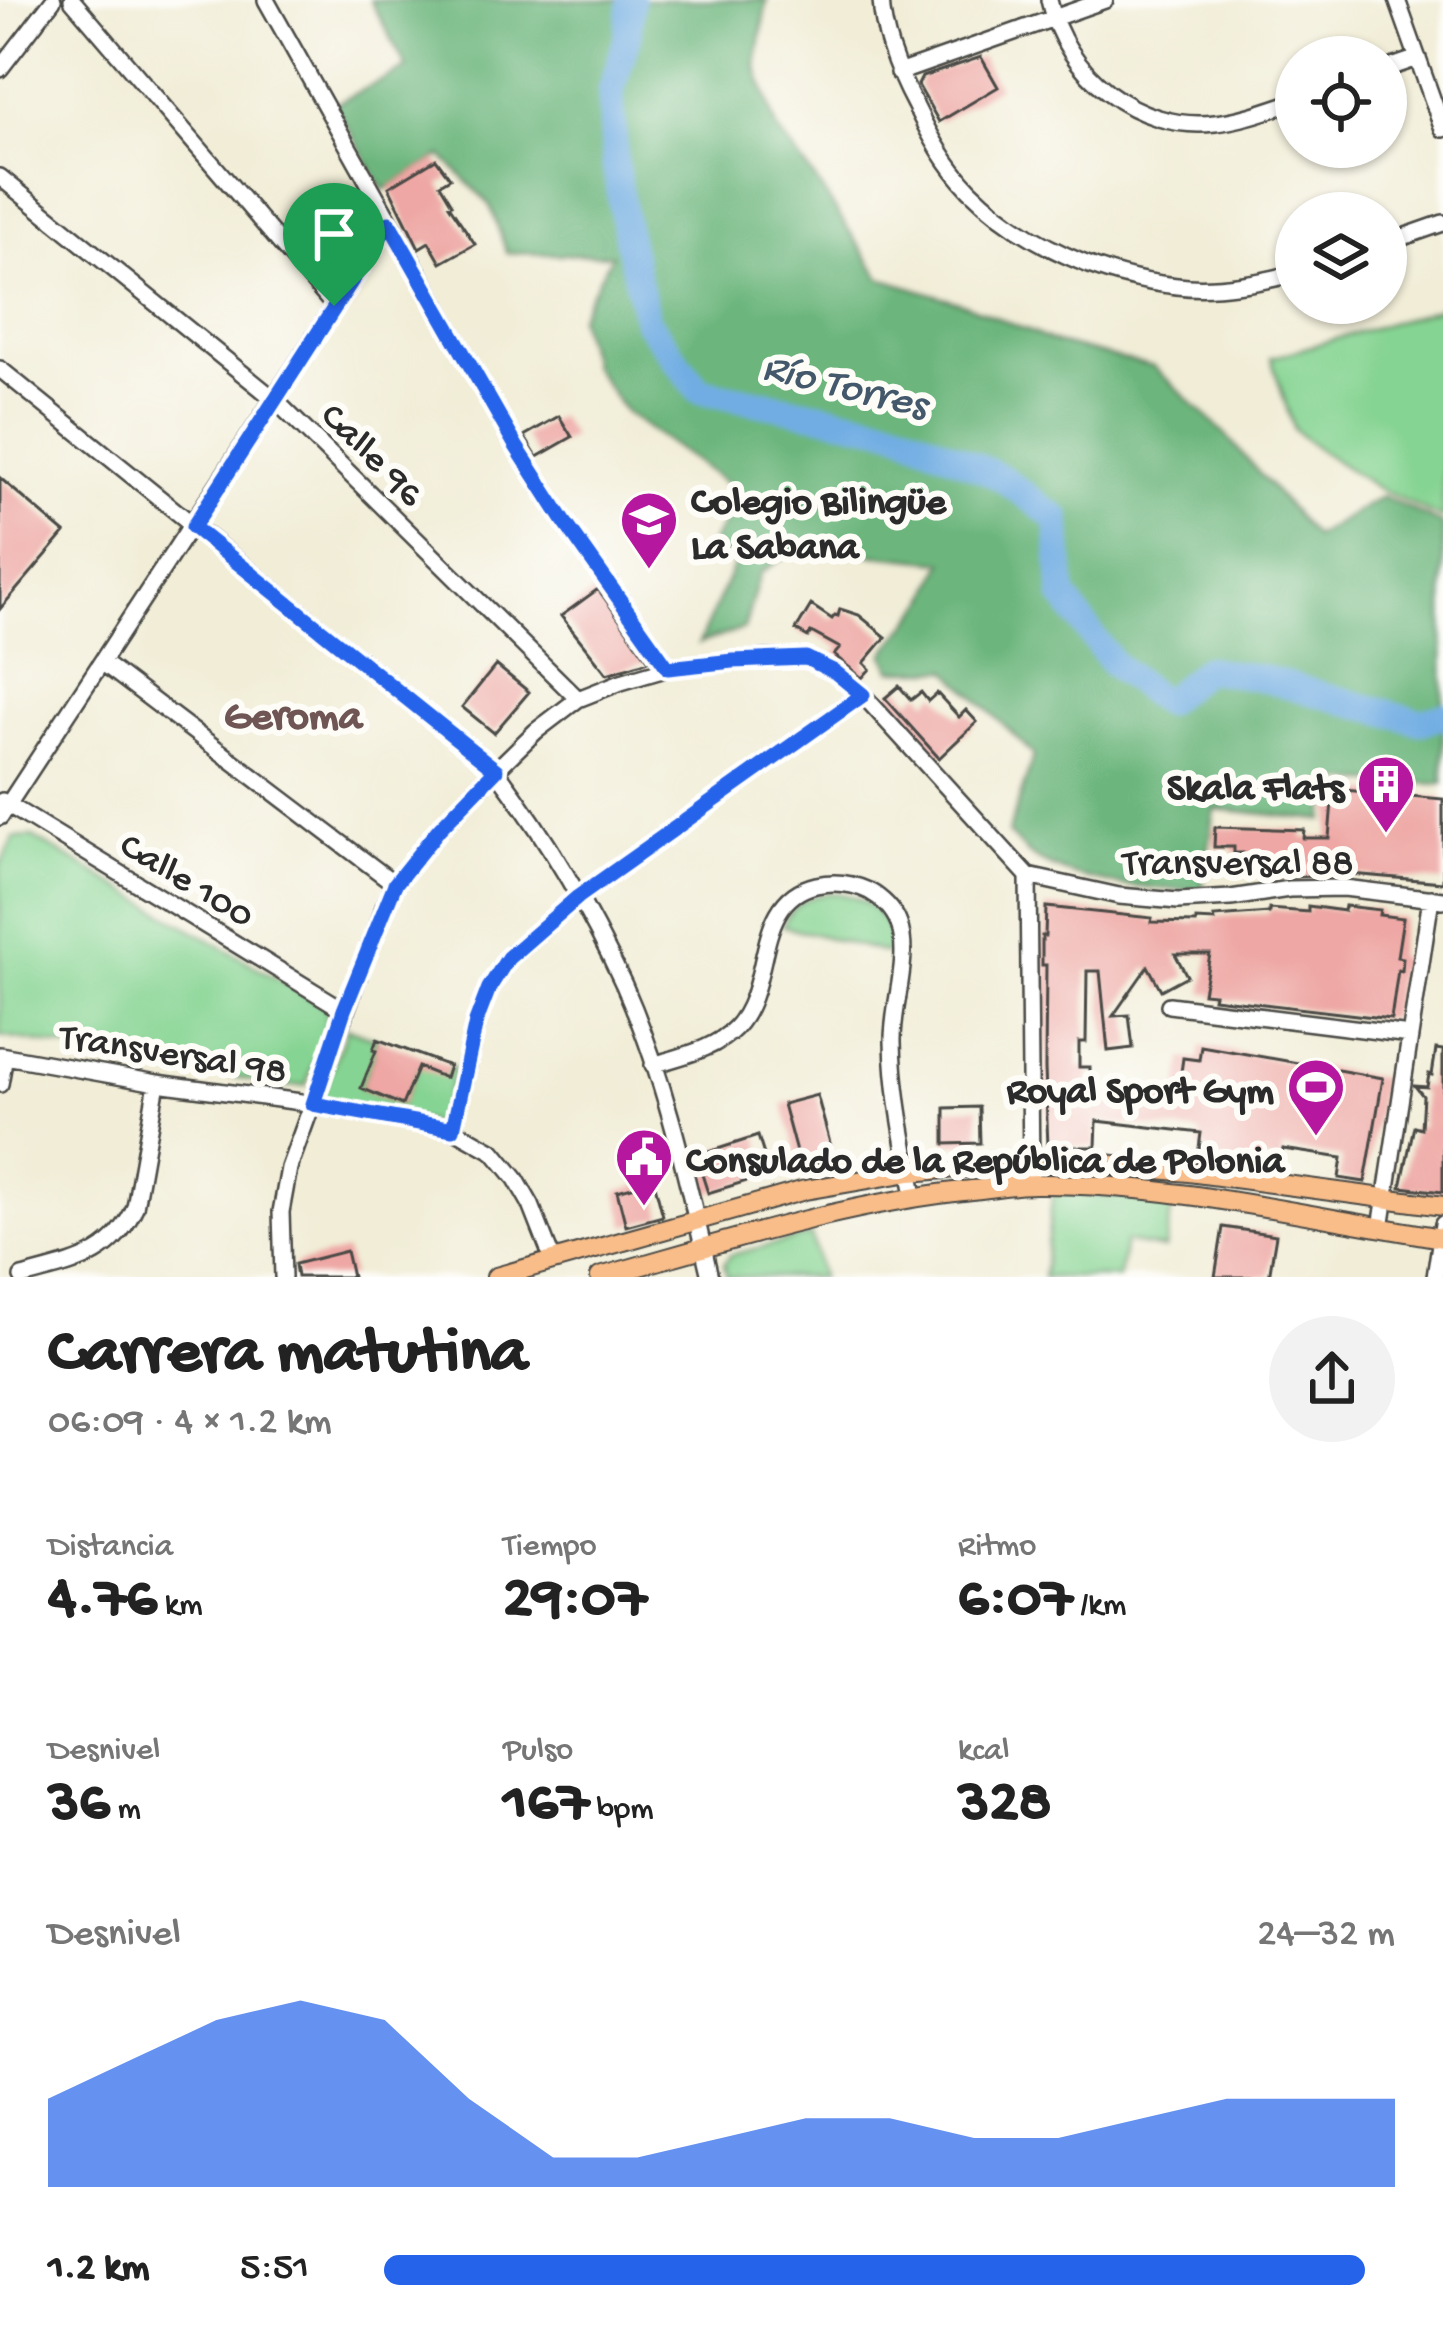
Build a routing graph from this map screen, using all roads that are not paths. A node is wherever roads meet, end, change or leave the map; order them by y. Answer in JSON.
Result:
{"nodes":[{"id":1,"x":53,"y":0,"type":"edge"},
{"id":2,"x":72,"y":0,"type":"edge"},
{"id":3,"x":266,"y":0,"type":"edge"},
{"id":4,"x":881,"y":0,"type":"edge"},
{"id":5,"x":1049,"y":0,"type":"edge"},
{"id":6,"x":1105,"y":0,"type":"edge"},
{"id":7,"x":1397,"y":0,"type":"edge"},
{"id":8,"x":1053,"y":19,"type":"junction"},
{"id":9,"x":1418,"y":58,"type":"junction"},
{"id":10,"x":1407,"y":62,"type":"edge"},
{"id":11,"x":0,"y":69,"type":"edge"},
{"id":12,"x":898,"y":73,"type":"junction"},
{"id":13,"x":1275,"y":108,"type":"edge"},
{"id":14,"x":1443,"y":129,"type":"edge"},
{"id":15,"x":0,"y":177,"type":"edge"},
{"id":16,"x":389,"y":223,"type":"junction"},
{"id":17,"x":1443,"y":223,"type":"edge"},
{"id":18,"x":1407,"y":236,"type":"edge"},
{"id":19,"x":1275,"y":278,"type":"edge"},
{"id":20,"x":334,"y":306,"type":"junction"},
{"id":21,"x":0,"y":369,"type":"edge"},
{"id":22,"x":274,"y":399,"type":"junction"},
{"id":23,"x":193,"y":527,"type":"junction"},
{"id":24,"x":103,"y":663,"type":"junction"},
{"id":25,"x":668,"y":668,"type":"junction"},
{"id":26,"x":863,"y":695,"type":"junction"},
{"id":27,"x":578,"y":699,"type":"junction"},
{"id":28,"x":496,"y":770,"type":"junction"},
{"id":29,"x":3,"y":807,"type":"edge"},
{"id":30,"x":1028,"y":876,"type":"junction"},
{"id":31,"x":395,"y":884,"type":"junction"},
{"id":32,"x":578,"y":897,"type":"junction"},
{"id":33,"x":1437,"y":899,"type":"edge"},
{"id":34,"x":1169,"y":1005,"type":"dead end"},
{"id":35,"x":344,"y":1010,"type":"junction"},
{"id":36,"x":1410,"y":1035,"type":"junction"},
{"id":37,"x":2,"y":1056,"type":"edge"},
{"id":38,"x":653,"y":1065,"type":"junction"},
{"id":39,"x":157,"y":1083,"type":"junction"},
{"id":40,"x":0,"y":1084,"type":"edge"},
{"id":41,"x":313,"y":1104,"type":"junction"},
{"id":42,"x":453,"y":1129,"type":"junction"},
{"id":43,"x":1030,"y":1162,"type":"junction"},
{"id":44,"x":910,"y":1172,"type":"junction"},
{"id":45,"x":1031,"y":1184,"type":"junction"},
{"id":46,"x":914,"y":1196,"type":"junction"},
{"id":47,"x":1386,"y":1197,"type":"junction"},
{"id":48,"x":1443,"y":1206,"type":"edge"},
{"id":49,"x":696,"y":1220,"type":"junction"},
{"id":50,"x":1381,"y":1228,"type":"junction"},
{"id":51,"x":1442,"y":1233,"type":"edge"},
{"id":52,"x":703,"y":1248,"type":"junction"},
{"id":53,"x":553,"y":1261,"type":"junction"},
{"id":54,"x":22,"y":1277,"type":"edge"},
{"id":55,"x":283,"y":1277,"type":"edge"},
{"id":56,"x":496,"y":1277,"type":"edge"},
{"id":57,"x":599,"y":1277,"type":"edge"},
{"id":58,"x":710,"y":1277,"type":"edge"},
{"id":59,"x":1435,"y":1277,"type":"edge"}],
"edges":[{"from":1,"to":11,"type":"street"},
{"from":2,"to":20,"type":"street"},
{"from":3,"to":16,"type":"street"},
{"from":4,"to":12,"type":"street"},
{"from":5,"to":8,"type":"street"},
{"from":6,"to":8,"type":"street"},
{"from":7,"to":9,"type":"street"},
{"from":8,"to":12,"type":"street"},
{"from":8,"to":13,"type":"street"},
{"from":9,"to":10,"type":"street"},
{"from":9,"to":14,"type":"street"},
{"from":12,"to":19,"type":"street"},
{"from":15,"to":22,"type":"street","name":"Calle 96"},
{"from":16,"to":20,"type":"street"},
{"from":16,"to":25,"type":"street"},
{"from":17,"to":18,"type":"street"},
{"from":20,"to":22,"type":"street"},
{"from":21,"to":23,"type":"street"},
{"from":22,"to":23,"type":"street"},
{"from":22,"to":27,"type":"street","name":"Calle 96"},
{"from":23,"to":24,"type":"street"},
{"from":23,"to":28,"type":"street"},
{"from":24,"to":29,"type":"street"},
{"from":24,"to":31,"type":"street"},
{"from":25,"to":26,"type":"street"},
{"from":25,"to":27,"type":"street"},
{"from":26,"to":30,"type":"street"},
{"from":26,"to":32,"type":"street"},
{"from":27,"to":28,"type":"street"},
{"from":28,"to":31,"type":"street"},
{"from":28,"to":32,"type":"street"},
{"from":29,"to":35,"type":"street","name":"Calle 100"},
{"from":30,"to":33,"type":"street","name":"Transversal 88"},
{"from":30,"to":43,"type":"street"},
{"from":31,"to":35,"type":"street"},
{"from":32,"to":38,"type":"street"},
{"from":32,"to":42,"type":"street"},
{"from":33,"to":36,"type":"street"},
{"from":34,"to":36,"type":"street"},
{"from":35,"to":41,"type":"street"},
{"from":36,"to":47,"type":"street"},
{"from":37,"to":39,"type":"street","name":"Transversal 98"},
{"from":37,"to":40,"type":"street"},
{"from":38,"to":44,"type":"street"},
{"from":38,"to":49,"type":"street"},
{"from":39,"to":41,"type":"street","name":"Transversal 98"},
{"from":39,"to":54,"type":"street"},
{"from":41,"to":42,"type":"street","name":"Transversal 98"},
{"from":41,"to":55,"type":"street"},
{"from":42,"to":53,"type":"street","name":"Transversal 98"},
{"from":43,"to":44,"type":"main road"},
{"from":43,"to":45,"type":"street"},
{"from":43,"to":47,"type":"main road"},
{"from":44,"to":46,"type":"street"},
{"from":44,"to":49,"type":"main road"},
{"from":45,"to":46,"type":"main road"},
{"from":45,"to":50,"type":"main road"},
{"from":46,"to":52,"type":"main road"},
{"from":47,"to":48,"type":"main road"},
{"from":47,"to":50,"type":"street"},
{"from":49,"to":52,"type":"street"},
{"from":49,"to":53,"type":"main road"},
{"from":50,"to":51,"type":"main road"},
{"from":51,"to":59,"type":"street"},
{"from":52,"to":57,"type":"main road"},
{"from":52,"to":58,"type":"street"},
{"from":53,"to":56,"type":"main road"}]}
